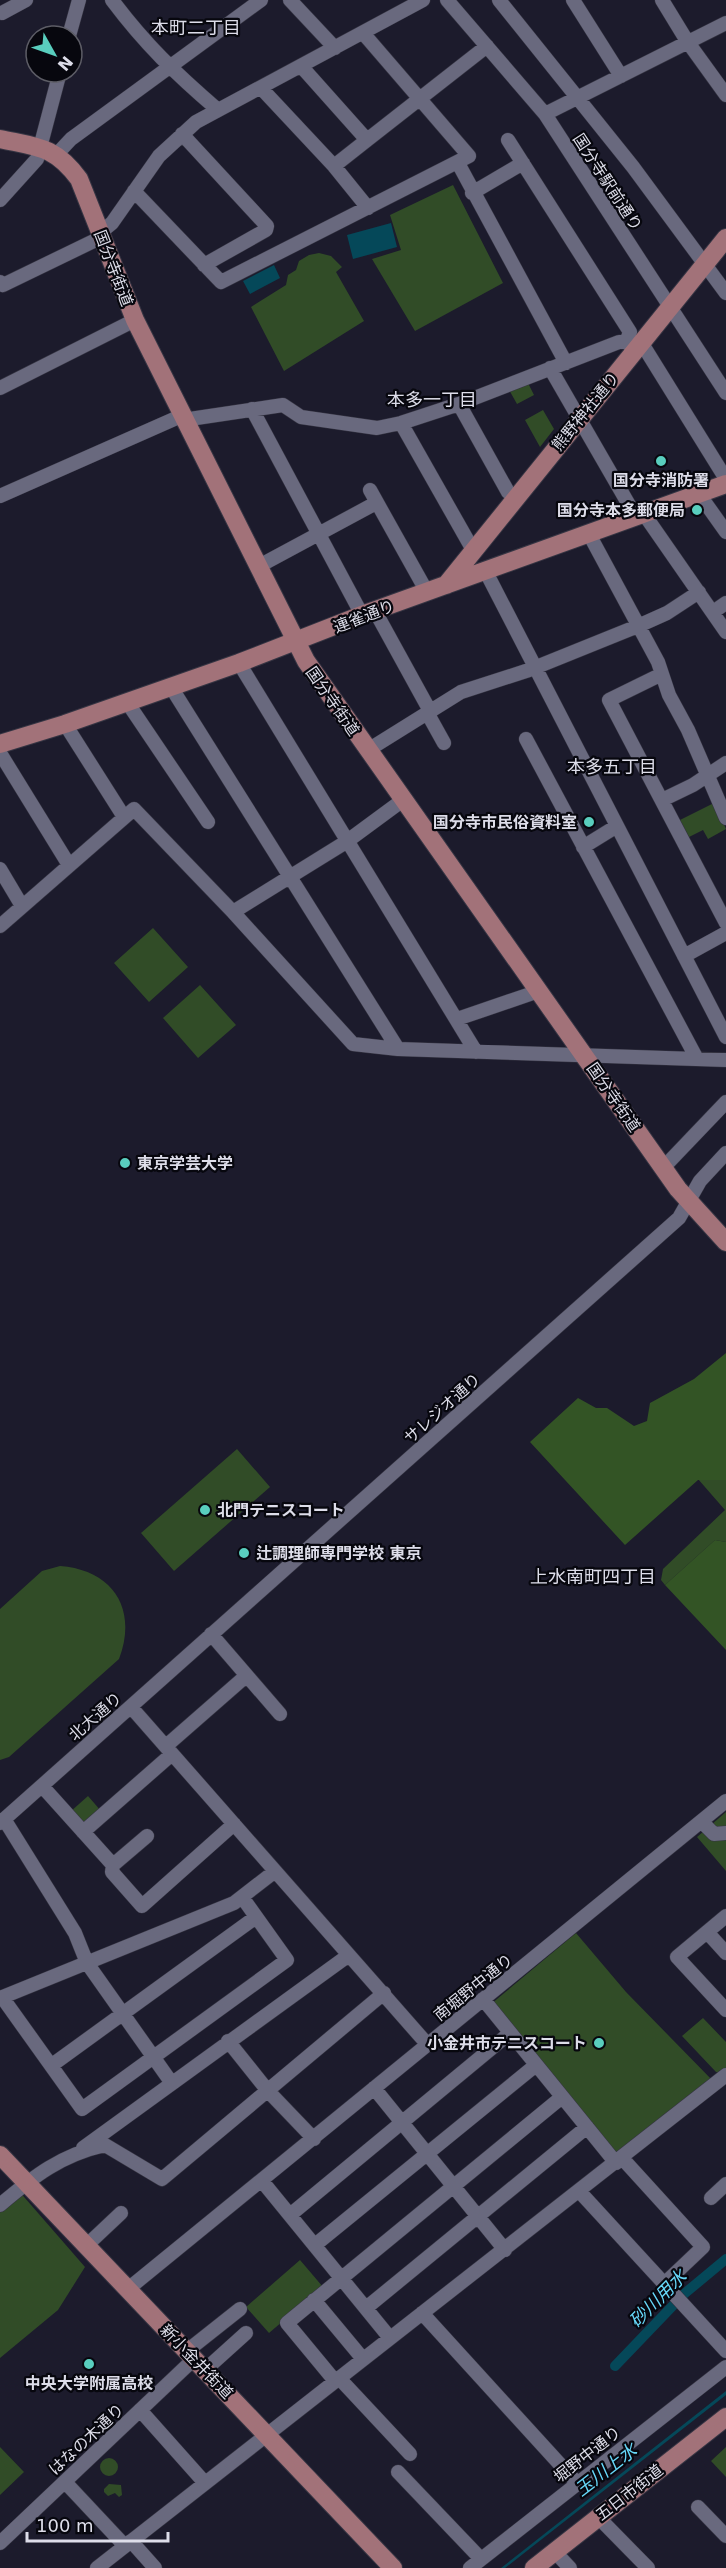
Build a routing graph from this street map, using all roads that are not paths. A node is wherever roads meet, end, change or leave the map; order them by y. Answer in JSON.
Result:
{"nodes":[{"id":1,"x":26,"y":0,"type":"edge"},
{"id":2,"x":79,"y":0,"type":"edge"},
{"id":3,"x":112,"y":0,"type":"edge"},
{"id":4,"x":261,"y":0,"type":"edge"},
{"id":5,"x":290,"y":0,"type":"edge"},
{"id":6,"x":423,"y":0,"type":"edge"},
{"id":7,"x":447,"y":0,"type":"edge"},
{"id":8,"x":499,"y":0,"type":"edge"},
{"id":9,"x":573,"y":0,"type":"edge"},
{"id":10,"x":662,"y":0,"type":"edge"},
{"id":11,"x":2,"y":13,"type":"dead end"},
{"id":12,"x":726,"y":23,"type":"edge"},
{"id":13,"x":72,"y":24,"type":"edge"},
{"id":14,"x":363,"y":33,"type":"junction"},
{"id":15,"x":687,"y":41,"type":"junction"},
{"id":16,"x":487,"y":46,"type":"junction"},
{"id":17,"x":335,"y":48,"type":"junction"},
{"id":18,"x":301,"y":66,"type":"junction"},
{"id":19,"x":168,"y":67,"type":"junction"},
{"id":20,"x":621,"y":76,"type":"junction"},
{"id":21,"x":58,"y":84,"type":"edge"},
{"id":22,"x":261,"y":88,"type":"junction"},
{"id":23,"x":726,"y":94,"type":"edge"},
{"id":24,"x":578,"y":97,"type":"junction"},
{"id":25,"x":420,"y":98,"type":"junction"},
{"id":26,"x":218,"y":110,"type":"junction"},
{"id":27,"x":545,"y":114,"type":"junction"},
{"id":28,"x":182,"y":134,"type":"junction"},
{"id":29,"x":0,"y":139,"type":"edge"},
{"id":30,"x":367,"y":140,"type":"junction"},
{"id":31,"x":508,"y":140,"type":"dead end"},
{"id":32,"x":48,"y":151,"type":"junction"},
{"id":33,"x":458,"y":163,"type":"junction"},
{"id":34,"x":523,"y":163,"type":"junction"},
{"id":35,"x":334,"y":166,"type":"junction"},
{"id":36,"x":134,"y":191,"type":"junction"},
{"id":37,"x":472,"y":192,"type":"junction"},
{"id":38,"x":0,"y":200,"type":"edge"},
{"id":39,"x":368,"y":208,"type":"junction"},
{"id":40,"x":102,"y":234,"type":"junction"},
{"id":41,"x":726,"y":238,"type":"edge"},
{"id":42,"x":704,"y":263,"type":"junction"},
{"id":43,"x":204,"y":265,"type":"junction"},
{"id":44,"x":0,"y":282,"type":"edge"},
{"id":45,"x":726,"y":293,"type":"edge"},
{"id":46,"x":669,"y":307,"type":"junction"},
{"id":47,"x":135,"y":320,"type":"junction"},
{"id":48,"x":634,"y":344,"type":"junction"},
{"id":49,"x":566,"y":363,"type":"junction"},
{"id":50,"x":550,"y":368,"type":"junction"},
{"id":51,"x":0,"y":388,"type":"edge"},
{"id":52,"x":726,"y":393,"type":"edge"},
{"id":53,"x":459,"y":404,"type":"junction"},
{"id":54,"x":252,"y":409,"type":"junction"},
{"id":55,"x":182,"y":418,"type":"junction"},
{"id":56,"x":578,"y":418,"type":"junction"},
{"id":57,"x":401,"y":423,"type":"junction"},
{"id":58,"x":726,"y":479,"type":"edge"},
{"id":59,"x":726,"y":484,"type":"edge"},
{"id":60,"x":699,"y":494,"type":"junction"},
{"id":61,"x":0,"y":496,"type":"edge"},
{"id":62,"x":515,"y":498,"type":"junction"},
{"id":63,"x":640,"y":515,"type":"junction"},
{"id":64,"x":726,"y":532,"type":"edge"},
{"id":65,"x":319,"y":534,"type":"junction"},
{"id":66,"x":589,"y":534,"type":"junction"},
{"id":67,"x":473,"y":550,"type":"junction"},
{"id":68,"x":260,"y":566,"type":"junction"},
{"id":69,"x":486,"y":572,"type":"junction"},
{"id":70,"x":446,"y":585,"type":"junction"},
{"id":71,"x":427,"y":592,"type":"junction"},
{"id":72,"x":699,"y":592,"type":"junction"},
{"id":73,"x":726,"y":603,"type":"edge"},
{"id":74,"x":713,"y":612,"type":"junction"},
{"id":75,"x":369,"y":613,"type":"junction"},
{"id":76,"x":638,"y":626,"type":"junction"},
{"id":77,"x":726,"y":632,"type":"edge"},
{"id":78,"x":296,"y":642,"type":"junction"},
{"id":79,"x":239,"y":663,"type":"junction"},
{"id":80,"x":534,"y":668,"type":"junction"},
{"id":81,"x":662,"y":674,"type":"junction"},
{"id":82,"x":171,"y":687,"type":"junction"},
{"id":83,"x":127,"y":702,"type":"junction"},
{"id":84,"x":430,"y":711,"type":"junction"},
{"id":85,"x":66,"y":724,"type":"junction"},
{"id":86,"x":526,"y":739,"type":"dead end"},
{"id":87,"x":2,"y":742,"type":"edge"},
{"id":88,"x":444,"y":743,"type":"dead end"},
{"id":89,"x":368,"y":750,"type":"junction"},
{"id":90,"x":726,"y":764,"type":"edge"},
{"id":91,"x":707,"y":776,"type":"junction"},
{"id":92,"x":403,"y":800,"type":"junction"},
{"id":93,"x":662,"y":800,"type":"junction"},
{"id":94,"x":124,"y":817,"type":"junction"},
{"id":95,"x":726,"y":818,"type":"edge"},
{"id":96,"x":208,"y":822,"type":"dead end"},
{"id":97,"x":617,"y":826,"type":"junction"},
{"id":98,"x":346,"y":842,"type":"junction"},
{"id":99,"x":583,"y":847,"type":"junction"},
{"id":100,"x":69,"y":865,"type":"junction"},
{"id":101,"x":0,"y":868,"type":"edge"},
{"id":102,"x":291,"y":876,"type":"junction"},
{"id":103,"x":22,"y":906,"type":"junction"},
{"id":104,"x":233,"y":912,"type":"junction"},
{"id":105,"x":726,"y":923,"type":"edge"},
{"id":106,"x":0,"y":926,"type":"edge"},
{"id":107,"x":726,"y":933,"type":"edge"},
{"id":108,"x":684,"y":956,"type":"junction"},
{"id":109,"x":539,"y":991,"type":"junction"},
{"id":110,"x":457,"y":1019,"type":"junction"},
{"id":111,"x":726,"y":1037,"type":"edge"},
{"id":112,"x":398,"y":1049,"type":"junction"},
{"id":113,"x":476,"y":1052,"type":"junction"},
{"id":114,"x":585,"y":1057,"type":"junction"},
{"id":115,"x":697,"y":1059,"type":"junction"},
{"id":116,"x":726,"y":1060,"type":"edge"},
{"id":117,"x":726,"y":1102,"type":"edge"},
{"id":118,"x":726,"y":1154,"type":"edge"},
{"id":119,"x":663,"y":1168,"type":"junction"},
{"id":120,"x":689,"y":1202,"type":"junction"},
{"id":121,"x":726,"y":1242,"type":"edge"},
{"id":122,"x":211,"y":1634,"type":"junction"},
{"id":123,"x":246,"y":1676,"type":"junction"},
{"id":124,"x":131,"y":1707,"type":"junction"},
{"id":125,"x":280,"y":1714,"type":"dead end"},
{"id":126,"x":169,"y":1750,"type":"junction"},
{"id":127,"x":42,"y":1786,"type":"junction"},
{"id":128,"x":726,"y":1801,"type":"edge"},
{"id":129,"x":2,"y":1821,"type":"edge"},
{"id":130,"x":234,"y":1824,"type":"junction"},
{"id":131,"x":706,"y":1826,"type":"dead end"},
{"id":132,"x":83,"y":1832,"type":"junction"},
{"id":133,"x":726,"y":1833,"type":"edge"},
{"id":134,"x":147,"y":1836,"type":"dead end"},
{"id":135,"x":113,"y":1865,"type":"junction"},
{"id":136,"x":274,"y":1872,"type":"junction"},
{"id":137,"x":242,"y":1897,"type":"junction"},
{"id":138,"x":726,"y":1916,"type":"edge"},
{"id":139,"x":256,"y":1917,"type":"junction"},
{"id":140,"x":707,"y":1932,"type":"junction"},
{"id":141,"x":726,"y":1953,"type":"edge"},
{"id":142,"x":349,"y":1955,"type":"junction"},
{"id":143,"x":87,"y":1963,"type":"junction"},
{"id":144,"x":384,"y":1993,"type":"junction"},
{"id":145,"x":1,"y":1998,"type":"edge"},
{"id":146,"x":483,"y":1999,"type":"junction"},
{"id":147,"x":726,"y":2010,"type":"edge"},
{"id":148,"x":123,"y":2013,"type":"junction"},
{"id":149,"x":510,"y":2033,"type":"junction"},
{"id":150,"x":228,"y":2041,"type":"junction"},
{"id":151,"x":428,"y":2044,"type":"junction"},
{"id":152,"x":154,"y":2058,"type":"junction"},
{"id":153,"x":52,"y":2065,"type":"junction"},
{"id":154,"x":536,"y":2065,"type":"junction"},
{"id":155,"x":726,"y":2075,"type":"edge"},
{"id":156,"x":171,"y":2082,"type":"junction"},
{"id":157,"x":374,"y":2088,"type":"junction"},
{"id":158,"x":268,"y":2091,"type":"junction"},
{"id":159,"x":562,"y":2097,"type":"junction"},
{"id":160,"x":402,"y":2122,"type":"junction"},
{"id":161,"x":587,"y":2127,"type":"junction"},
{"id":162,"x":314,"y":2139,"type":"junction"},
{"id":163,"x":78,"y":2151,"type":"junction"},
{"id":164,"x":427,"y":2154,"type":"junction"},
{"id":165,"x":0,"y":2155,"type":"edge"},
{"id":166,"x":619,"y":2160,"type":"junction"},
{"id":167,"x":262,"y":2181,"type":"junction"},
{"id":168,"x":27,"y":2182,"type":"junction"},
{"id":169,"x":726,"y":2184,"type":"edge"},
{"id":170,"x":453,"y":2185,"type":"junction"},
{"id":171,"x":579,"y":2191,"type":"junction"},
{"id":172,"x":711,"y":2198,"type":"dead end"},
{"id":173,"x":0,"y":2205,"type":"edge"},
{"id":174,"x":121,"y":2212,"type":"dead end"},
{"id":175,"x":290,"y":2215,"type":"junction"},
{"id":176,"x":478,"y":2217,"type":"junction"},
{"id":177,"x":87,"y":2245,"type":"junction"},
{"id":178,"x":315,"y":2245,"type":"junction"},
{"id":179,"x":505,"y":2250,"type":"junction"},
{"id":180,"x":341,"y":2277,"type":"junction"},
{"id":181,"x":665,"y":2283,"type":"junction"},
{"id":182,"x":128,"y":2289,"type":"junction"},
{"id":183,"x":314,"y":2300,"type":"junction"},
{"id":184,"x":240,"y":2308,"type":"dead end"},
{"id":185,"x":366,"y":2308,"type":"junction"},
{"id":186,"x":422,"y":2313,"type":"junction"},
{"id":187,"x":246,"y":2333,"type":"dead end"},
{"id":188,"x":390,"y":2338,"type":"junction"},
{"id":189,"x":726,"y":2351,"type":"edge"},
{"id":190,"x":363,"y":2359,"type":"junction"},
{"id":191,"x":196,"y":2360,"type":"junction"},
{"id":192,"x":726,"y":2367,"type":"edge"},
{"id":193,"x":337,"y":2379,"type":"junction"},
{"id":194,"x":140,"y":2410,"type":"junction"},
{"id":195,"x":726,"y":2417,"type":"edge"},
{"id":196,"x":266,"y":2435,"type":"junction"},
{"id":197,"x":410,"y":2454,"type":"dead end"},
{"id":198,"x":398,"y":2472,"type":"dead end"},
{"id":199,"x":65,"y":2482,"type":"junction"},
{"id":200,"x":205,"y":2483,"type":"junction"},
{"id":201,"x":577,"y":2483,"type":"junction"},
{"id":202,"x":698,"y":2507,"type":"dead end"},
{"id":203,"x":597,"y":2516,"type":"junction"},
{"id":204,"x":726,"y":2536,"type":"edge"},
{"id":205,"x":0,"y":2543,"type":"edge"},
{"id":206,"x":128,"y":2544,"type":"junction"},
{"id":207,"x":554,"y":2551,"type":"junction"},
{"id":208,"x":476,"y":2564,"type":"edge"},
{"id":209,"x":97,"y":2568,"type":"edge"},
{"id":210,"x":155,"y":2568,"type":"edge"},
{"id":211,"x":393,"y":2568,"type":"edge"},
{"id":212,"x":534,"y":2568,"type":"edge"},
{"id":213,"x":570,"y":2568,"type":"edge"},
{"id":214,"x":648,"y":2568,"type":"edge"}],
"edges":[{"from":1,"to":11,"type":"street"},
{"from":2,"to":13,"type":"street"},
{"from":3,"to":19,"type":"street"},
{"from":4,"to":19,"type":"street"},
{"from":5,"to":17,"type":"street"},
{"from":6,"to":14,"type":"street"},
{"from":7,"to":16,"type":"street","name":"国分寺駅前通り"},
{"from":8,"to":24,"type":"street"},
{"from":9,"to":20,"type":"street"},
{"from":10,"to":15,"type":"street"},
{"from":12,"to":15,"type":"street"},
{"from":14,"to":17,"type":"street"},
{"from":14,"to":25,"type":"street"},
{"from":15,"to":20,"type":"street"},
{"from":15,"to":23,"type":"street"},
{"from":16,"to":25,"type":"street"},
{"from":16,"to":27,"type":"street","name":"国分寺駅前通り"},
{"from":17,"to":18,"type":"street"},
{"from":18,"to":22,"type":"street"},
{"from":18,"to":30,"type":"street"},
{"from":19,"to":26,"type":"street"},
{"from":19,"to":32,"type":"street"},
{"from":20,"to":24,"type":"street"},
{"from":21,"to":32,"type":"street"},
{"from":22,"to":26,"type":"street"},
{"from":22,"to":35,"type":"street"},
{"from":24,"to":27,"type":"street"},
{"from":24,"to":42,"type":"street"},
{"from":25,"to":30,"type":"street"},
{"from":25,"to":33,"type":"street"},
{"from":26,"to":28,"type":"street"},
{"from":27,"to":46,"type":"street","name":"国分寺駅前通り"},
{"from":28,"to":36,"type":"street"},
{"from":28,"to":43,"type":"street"},
{"from":29,"to":32,"type":"main road"},
{"from":30,"to":35,"type":"street"},
{"from":31,"to":34,"type":"street"},
{"from":32,"to":38,"type":"street"},
{"from":32,"to":40,"type":"main road","name":"国分寺街道"},
{"from":33,"to":37,"type":"street"},
{"from":33,"to":39,"type":"street"},
{"from":34,"to":37,"type":"street"},
{"from":34,"to":48,"type":"street"},
{"from":35,"to":39,"type":"street"},
{"from":36,"to":40,"type":"street"},
{"from":36,"to":43,"type":"street"},
{"from":37,"to":49,"type":"street"},
{"from":39,"to":43,"type":"street"},
{"from":40,"to":44,"type":"street"},
{"from":40,"to":47,"type":"main road","name":"国分寺街道"},
{"from":41,"to":42,"type":"main road","name":"熊野神社通り"},
{"from":42,"to":45,"type":"street"},
{"from":42,"to":46,"type":"main road","name":"熊野神社通り"},
{"from":46,"to":48,"type":"main road","name":"熊野神社通り"},
{"from":46,"to":52,"type":"street","name":"国分寺駅前通り"},
{"from":47,"to":51,"type":"street"},
{"from":47,"to":55,"type":"main road","name":"国分寺街道"},
{"from":48,"to":49,"type":"street"},
{"from":48,"to":56,"type":"main road","name":"熊野神社通り"},
{"from":48,"to":58,"type":"street"},
{"from":49,"to":50,"type":"street"},
{"from":50,"to":53,"type":"street"},
{"from":50,"to":56,"type":"street"},
{"from":53,"to":57,"type":"street"},
{"from":53,"to":62,"type":"street"},
{"from":54,"to":55,"type":"street"},
{"from":54,"to":57,"type":"street"},
{"from":54,"to":65,"type":"street"},
{"from":55,"to":61,"type":"street"},
{"from":55,"to":68,"type":"main road","name":"国分寺街道"},
{"from":56,"to":62,"type":"main road","name":"熊野神社通り"},
{"from":56,"to":63,"type":"street"},
{"from":57,"to":67,"type":"street"},
{"from":59,"to":60,"type":"main road","name":"連雀通り"},
{"from":60,"to":63,"type":"main road","name":"連雀通り"},
{"from":60,"to":64,"type":"street"},
{"from":62,"to":67,"type":"main road","name":"熊野神社通り"},
{"from":63,"to":66,"type":"main road","name":"連雀通り"},
{"from":63,"to":72,"type":"street"},
{"from":65,"to":68,"type":"street"},
{"from":65,"to":71,"type":"street"},
{"from":65,"to":75,"type":"street"},
{"from":66,"to":69,"type":"main road","name":"連雀通り"},
{"from":66,"to":76,"type":"street"},
{"from":67,"to":70,"type":"main road","name":"熊野神社通り"},
{"from":68,"to":78,"type":"main road","name":"国分寺街道"},
{"from":69,"to":70,"type":"main road","name":"連雀通り"},
{"from":69,"to":80,"type":"street"},
{"from":70,"to":71,"type":"main road","name":"連雀通り"},
{"from":71,"to":75,"type":"main road","name":"連雀通り"},
{"from":72,"to":74,"type":"street"},
{"from":72,"to":76,"type":"street"},
{"from":73,"to":74,"type":"street"},
{"from":74,"to":77,"type":"street"},
{"from":75,"to":78,"type":"main road","name":"連雀通り"},
{"from":75,"to":84,"type":"street"},
{"from":76,"to":80,"type":"street"},
{"from":76,"to":81,"type":"street"},
{"from":78,"to":79,"type":"main road","name":"連雀通り"},
{"from":78,"to":89,"type":"main road","name":"国分寺街道"},
{"from":79,"to":82,"type":"main road","name":"連雀通り"},
{"from":79,"to":98,"type":"street"},
{"from":80,"to":84,"type":"street"},
{"from":80,"to":97,"type":"street"},
{"from":81,"to":91,"type":"street"},
{"from":81,"to":93,"type":"street"},
{"from":82,"to":83,"type":"main road","name":"連雀通り"},
{"from":82,"to":102,"type":"street"},
{"from":83,"to":85,"type":"main road","name":"連雀通り"},
{"from":83,"to":96,"type":"street"},
{"from":84,"to":88,"type":"street"},
{"from":84,"to":89,"type":"street"},
{"from":85,"to":87,"type":"main road","name":"連雀通り"},
{"from":85,"to":94,"type":"street"},
{"from":86,"to":99,"type":"street"},
{"from":87,"to":100,"type":"street"},
{"from":89,"to":92,"type":"main road","name":"国分寺街道"},
{"from":90,"to":91,"type":"street"},
{"from":91,"to":93,"type":"street"},
{"from":91,"to":95,"type":"street"},
{"from":92,"to":98,"type":"street"},
{"from":92,"to":109,"type":"main road","name":"国分寺街道"},
{"from":93,"to":105,"type":"street"},
{"from":94,"to":100,"type":"street"},
{"from":94,"to":104,"type":"street"},
{"from":97,"to":99,"type":"street"},
{"from":97,"to":108,"type":"street"},
{"from":98,"to":102,"type":"street"},
{"from":98,"to":110,"type":"street"},
{"from":99,"to":115,"type":"street"},
{"from":100,"to":103,"type":"street"},
{"from":101,"to":103,"type":"street"},
{"from":102,"to":104,"type":"street"},
{"from":102,"to":112,"type":"street"},
{"from":103,"to":106,"type":"street"},
{"from":104,"to":112,"type":"street"},
{"from":107,"to":108,"type":"street"},
{"from":108,"to":111,"type":"street"},
{"from":109,"to":110,"type":"street"},
{"from":109,"to":114,"type":"main road","name":"国分寺街道"},
{"from":110,"to":113,"type":"street"},
{"from":112,"to":113,"type":"street"},
{"from":113,"to":114,"type":"street"},
{"from":114,"to":115,"type":"street"},
{"from":114,"to":119,"type":"main road","name":"国分寺街道"},
{"from":115,"to":116,"type":"street"},
{"from":117,"to":119,"type":"street"},
{"from":118,"to":120,"type":"street"},
{"from":119,"to":120,"type":"main road","name":"国分寺街道"},
{"from":120,"to":121,"type":"main road","name":"国分寺街道"},
{"from":120,"to":122,"type":"street","name":"サレジオ通り"},
{"from":122,"to":123,"type":"street"},
{"from":122,"to":124,"type":"street","name":"北大通り"},
{"from":123,"to":125,"type":"street"},
{"from":123,"to":126,"type":"street"},
{"from":124,"to":126,"type":"street"},
{"from":124,"to":127,"type":"street","name":"北大通り"},
{"from":126,"to":130,"type":"street"},
{"from":126,"to":132,"type":"street"},
{"from":127,"to":129,"type":"street","name":"北大通り"},
{"from":127,"to":132,"type":"street"},
{"from":128,"to":146,"type":"street","name":"南堀野中通り"},
{"from":129,"to":143,"type":"street"},
{"from":130,"to":135,"type":"street"},
{"from":130,"to":136,"type":"street"},
{"from":131,"to":133,"type":"street"},
{"from":132,"to":135,"type":"street"},
{"from":134,"to":135,"type":"street"},
{"from":136,"to":137,"type":"street"},
{"from":136,"to":142,"type":"street"},
{"from":137,"to":139,"type":"street"},
{"from":137,"to":143,"type":"street"},
{"from":138,"to":140,"type":"street"},
{"from":139,"to":148,"type":"street"},
{"from":139,"to":152,"type":"street"},
{"from":140,"to":141,"type":"street"},
{"from":140,"to":147,"type":"street"},
{"from":142,"to":144,"type":"street"},
{"from":142,"to":150,"type":"street"},
{"from":143,"to":145,"type":"street"},
{"from":143,"to":148,"type":"street"},
{"from":144,"to":151,"type":"street"},
{"from":144,"to":158,"type":"street"},
{"from":145,"to":153,"type":"street"},
{"from":146,"to":149,"type":"street"},
{"from":146,"to":151,"type":"street","name":"南堀野中通り"},
{"from":148,"to":152,"type":"street"},
{"from":148,"to":153,"type":"street"},
{"from":149,"to":154,"type":"street"},
{"from":149,"to":160,"type":"street"},
{"from":150,"to":156,"type":"street"},
{"from":150,"to":158,"type":"street"},
{"from":151,"to":157,"type":"street","name":"南堀野中通り"},
{"from":152,"to":153,"type":"street"},
{"from":152,"to":156,"type":"street"},
{"from":154,"to":159,"type":"street"},
{"from":154,"to":164,"type":"street"},
{"from":155,"to":166,"type":"street"},
{"from":156,"to":163,"type":"street"},
{"from":157,"to":160,"type":"street"},
{"from":157,"to":162,"type":"street","name":"南堀野中通り"},
{"from":158,"to":162,"type":"street"},
{"from":158,"to":163,"type":"street"},
{"from":159,"to":161,"type":"street"},
{"from":159,"to":170,"type":"street"},
{"from":160,"to":164,"type":"street"},
{"from":160,"to":175,"type":"street"},
{"from":161,"to":166,"type":"street"},
{"from":161,"to":176,"type":"street"},
{"from":162,"to":167,"type":"street","name":"南堀野中通り"},
{"from":163,"to":168,"type":"street"},
{"from":164,"to":170,"type":"street"},
{"from":164,"to":178,"type":"street"},
{"from":165,"to":168,"type":"main road","name":"新小金井街道"},
{"from":166,"to":171,"type":"street"},
{"from":166,"to":181,"type":"street"},
{"from":167,"to":175,"type":"street"},
{"from":167,"to":182,"type":"street","name":"南堀野中通り"},
{"from":168,"to":173,"type":"street"},
{"from":168,"to":177,"type":"main road","name":"新小金井街道"},
{"from":169,"to":172,"type":"street"},
{"from":170,"to":176,"type":"street"},
{"from":170,"to":180,"type":"street"},
{"from":171,"to":179,"type":"street"},
{"from":171,"to":181,"type":"street"},
{"from":174,"to":177,"type":"street"},
{"from":175,"to":178,"type":"street"},
{"from":176,"to":179,"type":"street"},
{"from":176,"to":185,"type":"street"},
{"from":177,"to":182,"type":"main road","name":"新小金井街道"},
{"from":178,"to":180,"type":"street"},
{"from":179,"to":186,"type":"street"},
{"from":180,"to":183,"type":"street"},
{"from":180,"to":185,"type":"street"},
{"from":181,"to":189,"type":"street"},
{"from":182,"to":191,"type":"main road","name":"新小金井街道"},
{"from":183,"to":190,"type":"street"},
{"from":183,"to":193,"type":"street"},
{"from":184,"to":191,"type":"street"},
{"from":185,"to":188,"type":"street"},
{"from":186,"to":188,"type":"street"},
{"from":186,"to":201,"type":"street"},
{"from":187,"to":191,"type":"street"},
{"from":188,"to":190,"type":"street"},
{"from":190,"to":193,"type":"street"},
{"from":191,"to":194,"type":"street","name":"はなの木通り"},
{"from":191,"to":196,"type":"main road","name":"新小金井街道"},
{"from":192,"to":201,"type":"street","name":"堀野中通り"},
{"from":193,"to":196,"type":"street"},
{"from":193,"to":197,"type":"street"},
{"from":194,"to":199,"type":"street","name":"はなの木通り"},
{"from":194,"to":200,"type":"street"},
{"from":195,"to":203,"type":"main road","name":"五日市街道"},
{"from":196,"to":200,"type":"street"},
{"from":196,"to":211,"type":"main road","name":"新小金井街道"},
{"from":198,"to":208,"type":"street"},
{"from":199,"to":205,"type":"street","name":"はなの木通り"},
{"from":199,"to":206,"type":"street"},
{"from":200,"to":206,"type":"street"},
{"from":201,"to":208,"type":"street","name":"堀野中通り"},
{"from":202,"to":204,"type":"street"},
{"from":203,"to":207,"type":"main road","name":"五日市街道"},
{"from":203,"to":214,"type":"street"},
{"from":206,"to":209,"type":"street"},
{"from":206,"to":210,"type":"street"},
{"from":207,"to":212,"type":"main road","name":"五日市街道"},
{"from":207,"to":213,"type":"street"}]}
